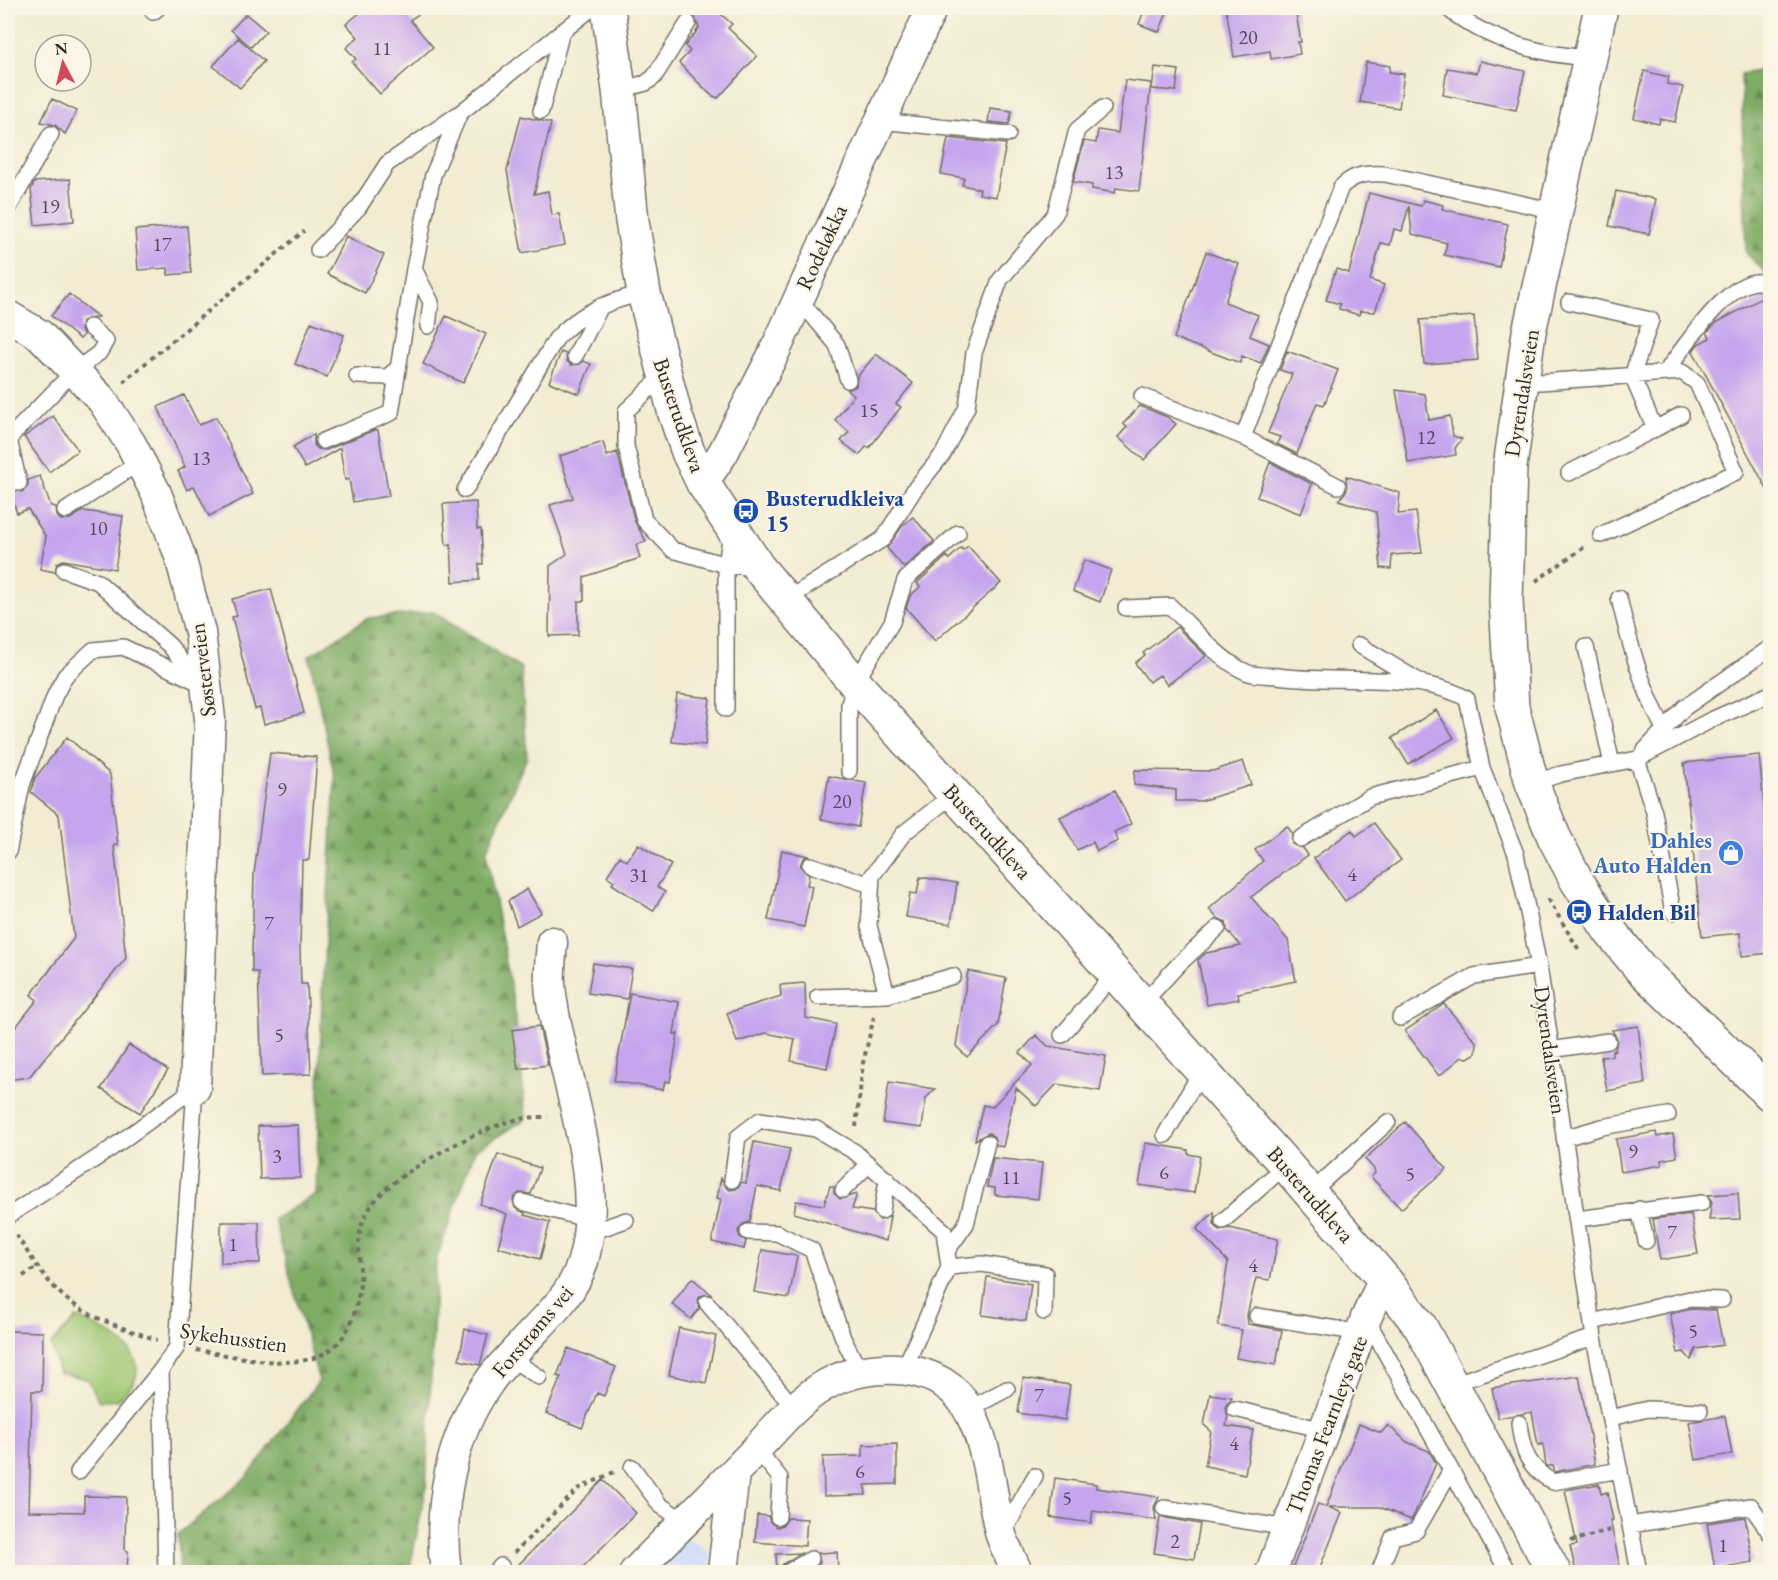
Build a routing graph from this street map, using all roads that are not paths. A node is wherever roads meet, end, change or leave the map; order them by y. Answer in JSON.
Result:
{"nodes":[{"id":1,"x":592,"y":8,"type":"edge"},
{"id":2,"x":608,"y":8,"type":"edge"},
{"id":3,"x":932,"y":8,"type":"edge"},
{"id":4,"x":1446,"y":8,"type":"edge"},
{"id":5,"x":1601,"y":8,"type":"edge"},
{"id":6,"x":688,"y":23,"type":"dead end"},
{"id":7,"x":562,"y":31,"type":"junction"},
{"id":8,"x":1590,"y":58,"type":"junction"},
{"id":9,"x":619,"y":90,"type":"junction"},
{"id":10,"x":1103,"y":108,"type":"dead end"},
{"id":11,"x":542,"y":111,"type":"dead end"},
{"id":12,"x":460,"y":113,"type":"junction"},
{"id":13,"x":880,"y":121,"type":"junction"},
{"id":14,"x":51,"y":134,"type":"dead end"},
{"id":15,"x":1008,"y":134,"type":"dead end"},
{"id":16,"x":8,"y":209,"type":"edge"},
{"id":17,"x":1556,"y":211,"type":"junction"},
{"id":18,"x":318,"y":250,"type":"dead end"},
{"id":19,"x":414,"y":269,"type":"junction"},
{"id":20,"x":1770,"y":286,"type":"edge"},
{"id":21,"x":644,"y":293,"type":"junction"},
{"id":22,"x":798,"y":298,"type":"junction"},
{"id":23,"x":1569,"y":302,"type":"dead end"},
{"id":24,"x":601,"y":306,"type":"junction"},
{"id":25,"x":8,"y":316,"type":"edge"},
{"id":26,"x":428,"y":326,"type":"dead end"},
{"id":27,"x":90,"y":327,"type":"dead end"},
{"id":28,"x":575,"y":356,"type":"dead end"},
{"id":29,"x":397,"y":369,"type":"junction"},
{"id":30,"x":74,"y":371,"type":"junction"},
{"id":31,"x":1665,"y":373,"type":"junction"},
{"id":32,"x":664,"y":375,"type":"junction"},
{"id":33,"x":357,"y":376,"type":"dead end"},
{"id":34,"x":1632,"y":376,"type":"junction"},
{"id":35,"x":848,"y":380,"type":"dead end"},
{"id":36,"x":1523,"y":380,"type":"junction"},
{"id":37,"x":1142,"y":396,"type":"dead end"},
{"id":38,"x":1681,"y":415,"type":"dead end"},
{"id":39,"x":1655,"y":429,"type":"junction"},
{"id":40,"x":1243,"y":437,"type":"junction"},
{"id":41,"x":323,"y":441,"type":"dead end"},
{"id":42,"x":140,"y":462,"type":"junction"},
{"id":43,"x":1569,"y":473,"type":"dead end"},
{"id":44,"x":19,"y":483,"type":"dead end"},
{"id":45,"x":703,"y":483,"type":"junction"},
{"id":46,"x":1338,"y":486,"type":"dead end"},
{"id":47,"x":465,"y":490,"type":"dead end"},
{"id":48,"x":65,"y":511,"type":"dead end"},
{"id":49,"x":732,"y":530,"type":"junction"},
{"id":50,"x":958,"y":533,"type":"dead end"},
{"id":51,"x":1601,"y":535,"type":"road end"},
{"id":52,"x":726,"y":565,"type":"junction"},
{"id":53,"x":758,"y":567,"type":"junction"},
{"id":54,"x":64,"y":570,"type":"dead end"},
{"id":55,"x":1619,"y":598,"type":"dead end"},
{"id":56,"x":786,"y":600,"type":"junction"},
{"id":57,"x":1126,"y":608,"type":"dead end"},
{"id":58,"x":1359,"y":645,"type":"dead end"},
{"id":59,"x":1586,"y":647,"type":"dead end"},
{"id":60,"x":1770,"y":648,"type":"edge"},
{"id":61,"x":201,"y":683,"type":"junction"},
{"id":62,"x":855,"y":683,"type":"junction"},
{"id":63,"x":1427,"y":686,"type":"junction"},
{"id":64,"x":1770,"y":694,"type":"edge"},
{"id":65,"x":726,"y":709,"type":"dead end"},
{"id":66,"x":1664,"y":729,"type":"junction"},
{"id":67,"x":1637,"y":759,"type":"junction"},
{"id":68,"x":1612,"y":764,"type":"junction"},
{"id":69,"x":1482,"y":768,"type":"junction"},
{"id":70,"x":849,"y":771,"type":"dead end"},
{"id":71,"x":1532,"y":783,"type":"junction"},
{"id":72,"x":954,"y":794,"type":"junction"},
{"id":73,"x":1299,"y":839,"type":"dead end"},
{"id":74,"x":8,"y":852,"type":"edge"},
{"id":75,"x":810,"y":865,"type":"dead end"},
{"id":76,"x":871,"y":885,"type":"junction"},
{"id":77,"x":1674,"y":912,"type":"dead end"},
{"id":78,"x":1218,"y":928,"type":"dead end"},
{"id":79,"x":552,"y":942,"type":"dead end"},
{"id":80,"x":1539,"y":966,"type":"junction"},
{"id":81,"x":1115,"y":973,"type":"junction"},
{"id":82,"x":953,"y":976,"type":"dead end"},
{"id":83,"x":881,"y":995,"type":"junction"},
{"id":84,"x":818,"y":996,"type":"dead end"},
{"id":85,"x":1142,"y":1004,"type":"junction"},
{"id":86,"x":1400,"y":1018,"type":"dead end"},
{"id":87,"x":1062,"y":1035,"type":"dead end"},
{"id":88,"x":1608,"y":1041,"type":"dead end"},
{"id":89,"x":1551,"y":1050,"type":"junction"},
{"id":90,"x":1202,"y":1070,"type":"junction"},
{"id":91,"x":195,"y":1088,"type":"junction"},
{"id":92,"x":1770,"y":1094,"type":"edge"},
{"id":93,"x":1668,"y":1115,"type":"dead end"},
{"id":94,"x":1388,"y":1122,"type":"dead end"},
{"id":95,"x":1165,"y":1135,"type":"dead end"},
{"id":96,"x":1564,"y":1138,"type":"junction"},
{"id":97,"x":987,"y":1143,"type":"dead end"},
{"id":98,"x":869,"y":1164,"type":"junction"},
{"id":99,"x":1286,"y":1165,"type":"junction"},
{"id":100,"x":887,"y":1179,"type":"junction"},
{"id":101,"x":732,"y":1180,"type":"dead end"},
{"id":102,"x":843,"y":1190,"type":"dead end"},
{"id":103,"x":1310,"y":1193,"type":"junction"},
{"id":104,"x":522,"y":1202,"type":"dead end"},
{"id":105,"x":1702,"y":1203,"type":"dead end"},
{"id":106,"x":1639,"y":1209,"type":"junction"},
{"id":107,"x":882,"y":1211,"type":"dead end"},
{"id":108,"x":8,"y":1216,"type":"edge"},
{"id":109,"x":1577,"y":1219,"type":"junction"},
{"id":110,"x":626,"y":1220,"type":"dead end"},
{"id":111,"x":1223,"y":1221,"type":"dead end"},
{"id":112,"x":590,"y":1227,"type":"junction"},
{"id":113,"x":748,"y":1232,"type":"dead end"},
{"id":114,"x":1646,"y":1241,"type":"dead end"},
{"id":115,"x":947,"y":1251,"type":"junction"},
{"id":116,"x":949,"y":1267,"type":"junction"},
{"id":117,"x":1384,"y":1279,"type":"junction"},
{"id":118,"x":1722,"y":1300,"type":"dead end"},
{"id":119,"x":707,"y":1303,"type":"dead end"},
{"id":120,"x":1044,"y":1312,"type":"dead end"},
{"id":121,"x":1257,"y":1316,"type":"dead end"},
{"id":122,"x":1364,"y":1325,"type":"junction"},
{"id":123,"x":1593,"y":1330,"type":"junction"},
{"id":124,"x":510,"y":1358,"type":"junction"},
{"id":125,"x":904,"y":1369,"type":"junction"},
{"id":126,"x":161,"y":1370,"type":"junction"},
{"id":127,"x":860,"y":1372,"type":"junction"},
{"id":128,"x":539,"y":1377,"type":"dead end"},
{"id":129,"x":1452,"y":1384,"type":"junction"},
{"id":130,"x":1007,"y":1389,"type":"dead end"},
{"id":131,"x":795,"y":1409,"type":"junction"},
{"id":132,"x":969,"y":1409,"type":"junction"},
{"id":133,"x":1235,"y":1409,"type":"dead end"},
{"id":134,"x":1700,"y":1411,"type":"dead end"},
{"id":135,"x":1610,"y":1419,"type":"junction"},
{"id":136,"x":1519,"y":1423,"type":"dead end"},
{"id":137,"x":1324,"y":1430,"type":"junction"},
{"id":138,"x":757,"y":1449,"type":"junction"},
{"id":139,"x":632,"y":1467,"type":"road end"},
{"id":140,"x":1451,"y":1470,"type":"junction"},
{"id":141,"x":1620,"y":1470,"type":"junction"},
{"id":142,"x":78,"y":1472,"type":"dead end"},
{"id":143,"x":734,"y":1473,"type":"junction"},
{"id":144,"x":1035,"y":1476,"type":"dead end"},
{"id":145,"x":1164,"y":1508,"type":"dead end"},
{"id":146,"x":778,"y":1517,"type":"dead end"},
{"id":147,"x":684,"y":1521,"type":"junction"},
{"id":148,"x":1630,"y":1525,"type":"junction"},
{"id":149,"x":1287,"y":1528,"type":"junction"},
{"id":150,"x":1770,"y":1533,"type":"edge"},
{"id":151,"x":1002,"y":1535,"type":"junction"},
{"id":152,"x":811,"y":1559,"type":"dead end"},
{"id":153,"x":1547,"y":1560,"type":"edge"},
{"id":154,"x":166,"y":1572,"type":"edge"},
{"id":155,"x":446,"y":1572,"type":"edge"},
{"id":156,"x":635,"y":1572,"type":"edge"},
{"id":157,"x":723,"y":1572,"type":"edge"},
{"id":158,"x":788,"y":1572,"type":"edge"},
{"id":159,"x":1017,"y":1572,"type":"edge"},
{"id":160,"x":1270,"y":1572,"type":"edge"},
{"id":161,"x":1379,"y":1572,"type":"edge"},
{"id":162,"x":1508,"y":1572,"type":"edge"},
{"id":163,"x":1639,"y":1572,"type":"edge"}],
"edges":[{"from":1,"to":7,"type":"lane"},
{"from":2,"to":9,"type":"street","name":"Busterudkleva"},
{"from":3,"to":13,"type":"street","name":"Rodeløkka"},
{"from":4,"to":8,"type":"lane"},
{"from":5,"to":8,"type":"street","name":"Dyrendalsveien"},
{"from":6,"to":9,"type":"lane"},
{"from":7,"to":11,"type":"lane"},
{"from":7,"to":12,"type":"lane"},
{"from":8,"to":17,"type":"street","name":"Dyrendalsveien"},
{"from":9,"to":21,"type":"street","name":"Busterudkleva"},
{"from":10,"to":56,"type":"lane"},
{"from":12,"to":18,"type":"lane"},
{"from":12,"to":19,"type":"lane"},
{"from":13,"to":15,"type":"lane"},
{"from":13,"to":22,"type":"street","name":"Rodeløkka"},
{"from":14,"to":16,"type":"lane"},
{"from":17,"to":36,"type":"street","name":"Dyrendalsveien"},
{"from":17,"to":40,"type":"lane"},
{"from":19,"to":26,"type":"lane"},
{"from":19,"to":29,"type":"lane"},
{"from":20,"to":31,"type":"lane"},
{"from":21,"to":24,"type":"lane"},
{"from":21,"to":32,"type":"street","name":"Busterudkleva"},
{"from":22,"to":35,"type":"lane"},
{"from":22,"to":45,"type":"street","name":"Rodeløkka"},
{"from":23,"to":34,"type":"lane"},
{"from":24,"to":28,"type":"lane"},
{"from":24,"to":47,"type":"lane"},
{"from":25,"to":30,"type":"street","name":"Søsterveien"},
{"from":27,"to":30,"type":"lane"},
{"from":29,"to":33,"type":"lane"},
{"from":29,"to":41,"type":"lane"},
{"from":30,"to":42,"type":"street","name":"Søsterveien"},
{"from":30,"to":44,"type":"lane"},
{"from":31,"to":34,"type":"lane"},
{"from":31,"to":51,"type":"lane"},
{"from":32,"to":45,"type":"street","name":"Busterudkleva"},
{"from":32,"to":52,"type":"lane"},
{"from":34,"to":36,"type":"lane"},
{"from":34,"to":39,"type":"lane"},
{"from":36,"to":71,"type":"street","name":"Dyrendalsveien"},
{"from":37,"to":40,"type":"lane"},
{"from":38,"to":39,"type":"lane"},
{"from":39,"to":43,"type":"lane"},
{"from":40,"to":46,"type":"lane"},
{"from":42,"to":48,"type":"lane"},
{"from":42,"to":61,"type":"street","name":"Søsterveien"},
{"from":45,"to":49,"type":"street","name":"Busterudkleva"},
{"from":49,"to":52,"type":"lane"},
{"from":49,"to":53,"type":"street","name":"Busterudkleva"},
{"from":50,"to":62,"type":"lane"},
{"from":52,"to":53,"type":"lane"},
{"from":52,"to":65,"type":"lane"},
{"from":53,"to":56,"type":"street","name":"Busterudkleva"},
{"from":54,"to":61,"type":"lane"},
{"from":55,"to":66,"type":"lane"},
{"from":56,"to":62,"type":"street","name":"Busterudkleva"},
{"from":57,"to":63,"type":"lane","name":"Dyrendalsveien"},
{"from":58,"to":63,"type":"lane"},
{"from":59,"to":68,"type":"lane"},
{"from":60,"to":66,"type":"lane"},
{"from":61,"to":74,"type":"lane"},
{"from":61,"to":91,"type":"street","name":"Søsterveien"},
{"from":62,"to":70,"type":"lane"},
{"from":62,"to":72,"type":"street","name":"Busterudkleva"},
{"from":63,"to":69,"type":"lane","name":"Dyrendalsveien"},
{"from":64,"to":67,"type":"lane"},
{"from":66,"to":67,"type":"lane"},
{"from":67,"to":68,"type":"lane"},
{"from":67,"to":77,"type":"lane"},
{"from":68,"to":71,"type":"lane"},
{"from":69,"to":73,"type":"lane"},
{"from":69,"to":80,"type":"lane","name":"Dyrendalsveien"},
{"from":71,"to":92,"type":"street","name":"Dyrendalsveien"},
{"from":72,"to":76,"type":"lane"},
{"from":72,"to":81,"type":"street","name":"Busterudkleva"},
{"from":75,"to":76,"type":"lane"},
{"from":76,"to":83,"type":"lane"},
{"from":78,"to":85,"type":"lane"},
{"from":79,"to":112,"type":"street","name":"Forstrøms vei"},
{"from":80,"to":86,"type":"lane"},
{"from":80,"to":89,"type":"lane","name":"Dyrendalsveien"},
{"from":81,"to":85,"type":"street","name":"Busterudkleva"},
{"from":81,"to":87,"type":"lane"},
{"from":82,"to":83,"type":"lane"},
{"from":83,"to":84,"type":"lane"},
{"from":85,"to":90,"type":"street","name":"Busterudkleva"},
{"from":88,"to":89,"type":"lane"},
{"from":89,"to":96,"type":"lane","name":"Dyrendalsveien"},
{"from":90,"to":95,"type":"lane"},
{"from":90,"to":99,"type":"street","name":"Busterudkleva"},
{"from":91,"to":108,"type":"lane"},
{"from":91,"to":126,"type":"lane"},
{"from":93,"to":96,"type":"lane"},
{"from":94,"to":103,"type":"lane"},
{"from":96,"to":109,"type":"lane","name":"Dyrendalsveien"},
{"from":97,"to":115,"type":"lane"},
{"from":98,"to":100,"type":"lane"},
{"from":98,"to":101,"type":"lane"},
{"from":98,"to":102,"type":"lane"},
{"from":99,"to":103,"type":"street","name":"Busterudkleva"},
{"from":99,"to":111,"type":"lane"},
{"from":100,"to":107,"type":"lane"},
{"from":100,"to":115,"type":"lane"},
{"from":103,"to":117,"type":"street","name":"Busterudkleva"},
{"from":104,"to":112,"type":"lane"},
{"from":105,"to":106,"type":"lane"},
{"from":106,"to":109,"type":"lane"},
{"from":106,"to":114,"type":"lane"},
{"from":109,"to":123,"type":"lane","name":"Dyrendalsveien"},
{"from":110,"to":112,"type":"lane"},
{"from":112,"to":124,"type":"street","name":"Forstrøms vei"},
{"from":113,"to":127,"type":"lane"},
{"from":115,"to":116,"type":"lane"},
{"from":116,"to":120,"type":"lane"},
{"from":116,"to":125,"type":"lane"},
{"from":117,"to":122,"type":"street","name":"Thomas Fearnleys gate"},
{"from":117,"to":129,"type":"street","name":"Busterudkleva"},
{"from":118,"to":123,"type":"lane"},
{"from":119,"to":131,"type":"lane"},
{"from":121,"to":122,"type":"lane"},
{"from":122,"to":137,"type":"street","name":"Thomas Fearnleys gate"},
{"from":122,"to":140,"type":"lane"},
{"from":123,"to":129,"type":"lane"},
{"from":123,"to":135,"type":"lane","name":"Dyrendalsveien"},
{"from":124,"to":128,"type":"lane"},
{"from":124,"to":155,"type":"street","name":"Forstrøms vei"},
{"from":125,"to":127,"type":"street"},
{"from":125,"to":132,"type":"street"},
{"from":126,"to":142,"type":"lane"},
{"from":126,"to":154,"type":"lane"},
{"from":127,"to":131,"type":"street"},
{"from":129,"to":153,"type":"street","name":"Busterudkleva"},
{"from":130,"to":132,"type":"lane"},
{"from":131,"to":138,"type":"street"},
{"from":132,"to":151,"type":"street"},
{"from":133,"to":137,"type":"lane"},
{"from":134,"to":135,"type":"lane"},
{"from":135,"to":141,"type":"lane","name":"Dyrendalsveien"},
{"from":136,"to":141,"type":"lane"},
{"from":137,"to":149,"type":"street","name":"Thomas Fearnleys gate"},
{"from":138,"to":143,"type":"street"},
{"from":138,"to":146,"type":"lane"},
{"from":139,"to":147,"type":"lane"},
{"from":140,"to":161,"type":"lane"},
{"from":140,"to":162,"type":"lane"},
{"from":141,"to":148,"type":"lane","name":"Dyrendalsveien"},
{"from":143,"to":147,"type":"street"},
{"from":143,"to":157,"type":"street"},
{"from":144,"to":151,"type":"lane"},
{"from":145,"to":149,"type":"lane"},
{"from":147,"to":156,"type":"street"},
{"from":148,"to":150,"type":"lane"},
{"from":148,"to":163,"type":"lane","name":"Dyrendalsveien"},
{"from":149,"to":160,"type":"street","name":"Thomas Fearnleys gate"},
{"from":151,"to":159,"type":"street"},
{"from":152,"to":158,"type":"lane"}]}
